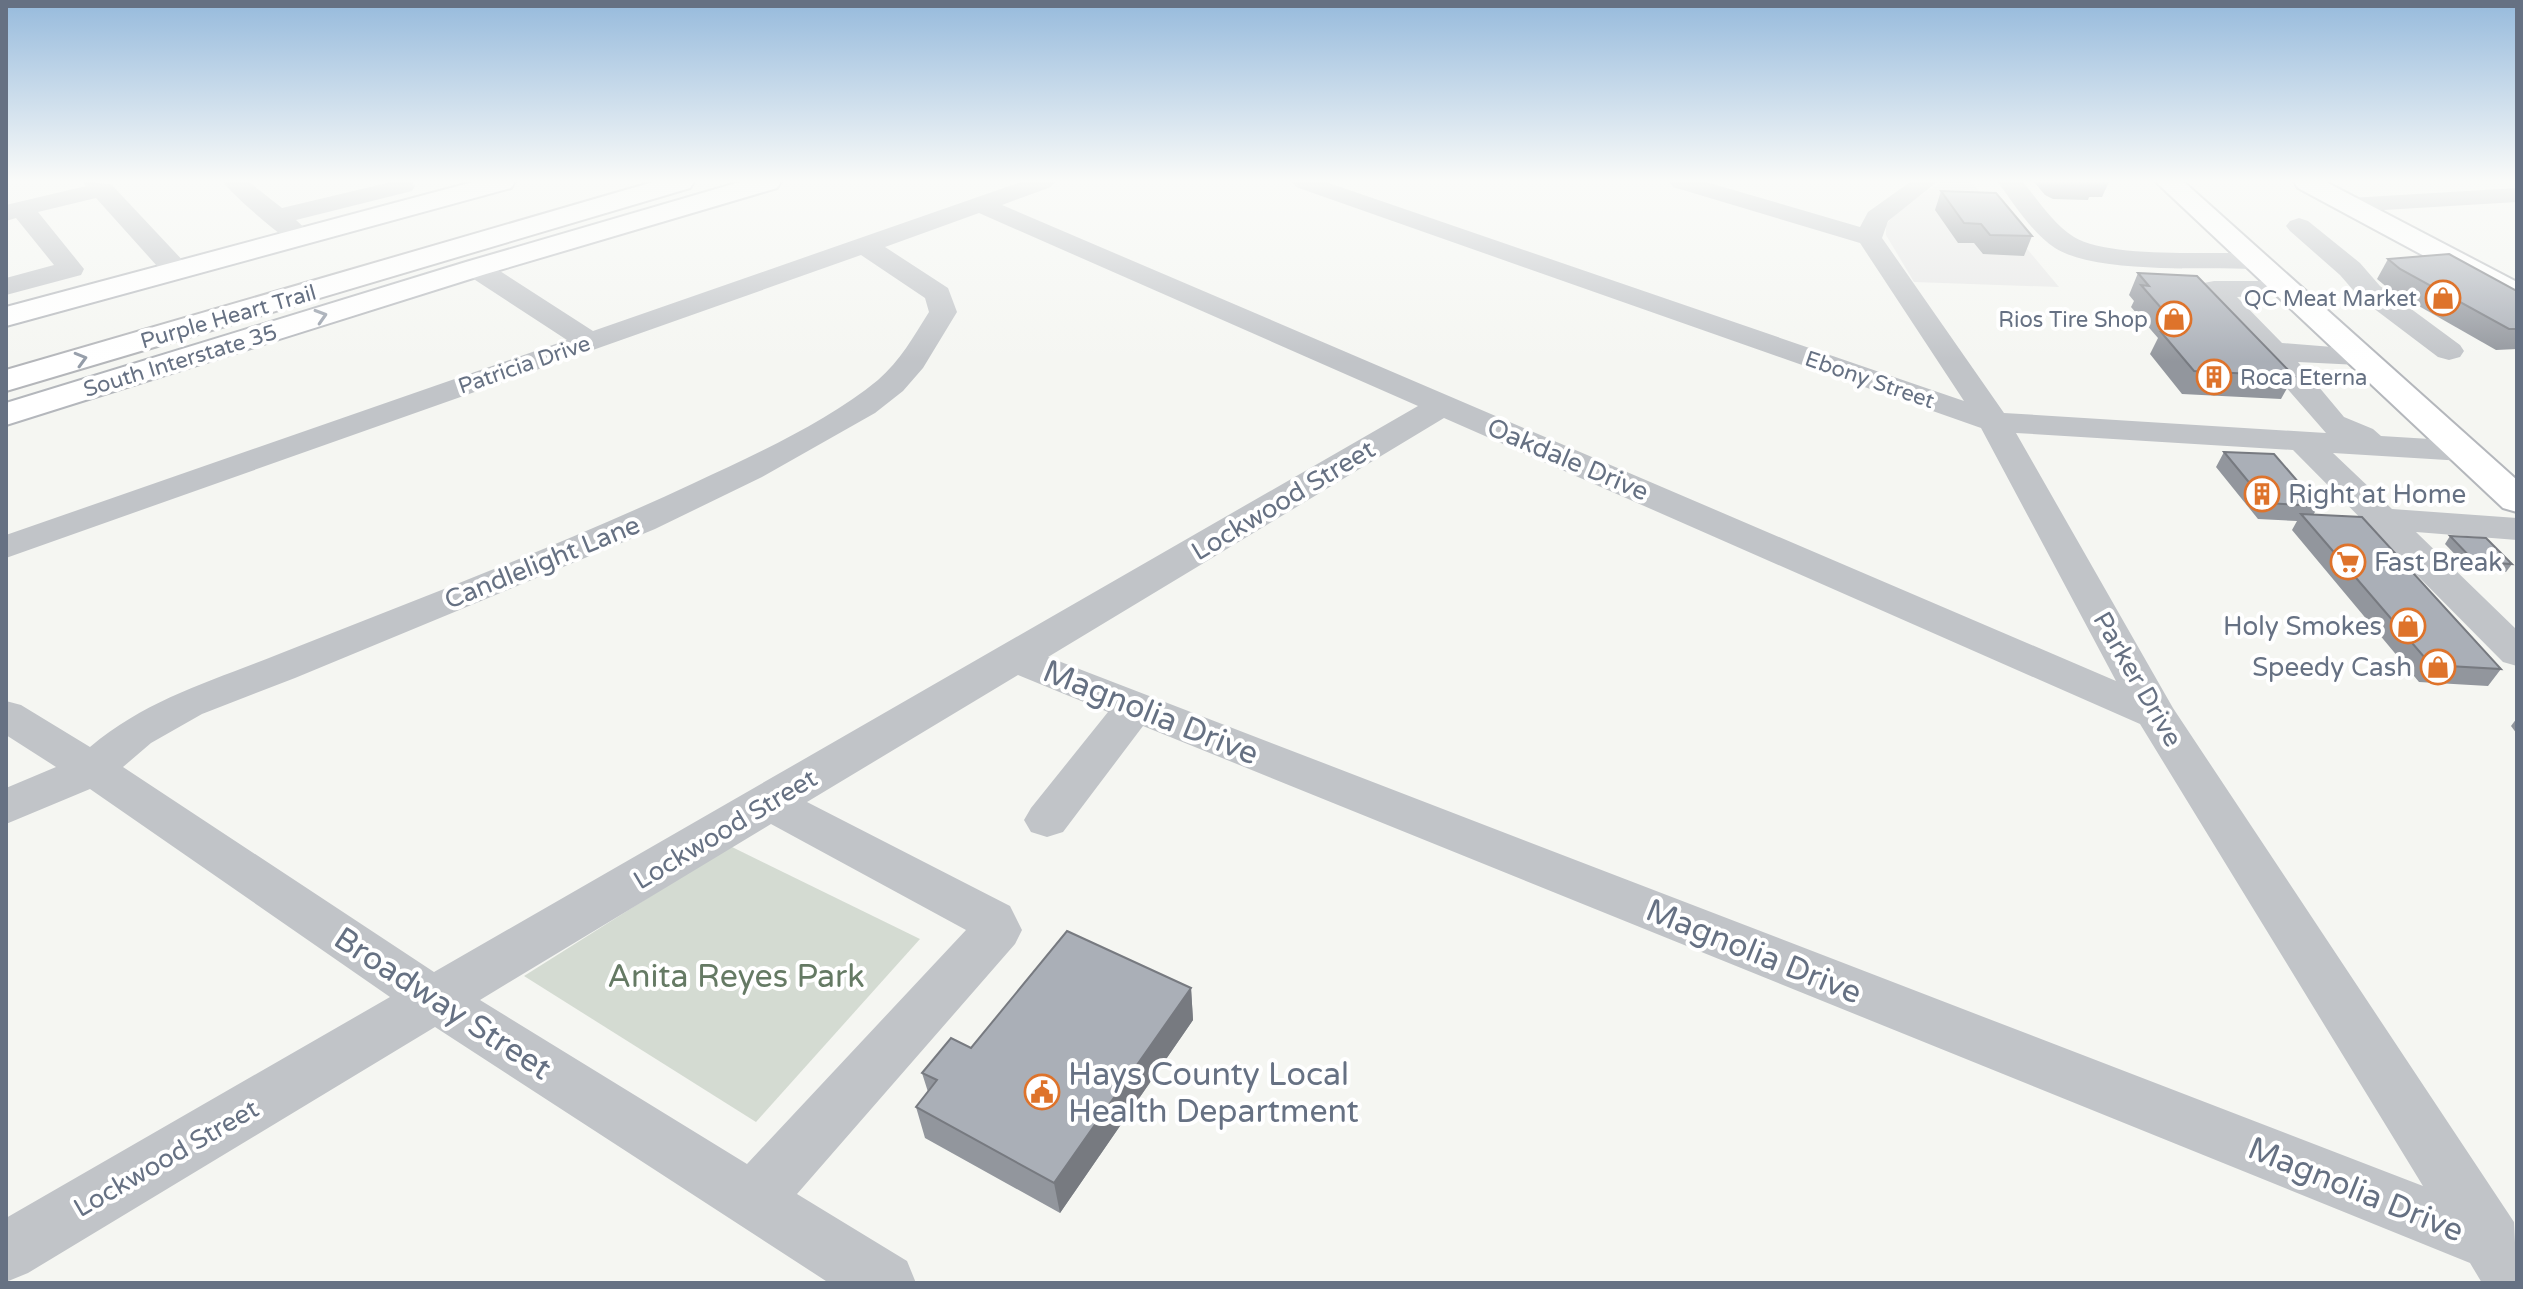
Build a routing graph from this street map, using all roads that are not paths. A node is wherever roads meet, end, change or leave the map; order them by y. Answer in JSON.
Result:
{"nodes":[{"id":1,"x":45,"y":242,"type":"edge"},
{"id":2,"x":150,"y":242,"type":"edge"},
{"id":3,"x":278,"y":242,"type":"edge"},
{"id":4,"x":388,"y":242,"type":"edge"},
{"id":5,"x":477,"y":242,"type":"edge"},
{"id":6,"x":564,"y":242,"type":"edge"},
{"id":7,"x":869,"y":242,"type":"edge"},
{"id":8,"x":1067,"y":242,"type":"edge"},
{"id":9,"x":1477,"y":242,"type":"edge"},
{"id":10,"x":1872,"y":242,"type":"edge"},
{"id":11,"x":2064,"y":242,"type":"edge"},
{"id":12,"x":2234,"y":242,"type":"edge"},
{"id":13,"x":2318,"y":242,"type":"edge"},
{"id":14,"x":2420,"y":242,"type":"edge"},
{"id":15,"x":863,"y":244,"type":"junction"},
{"id":16,"x":2458,"y":262,"type":"junction"},
{"id":17,"x":2411,"y":265,"type":"edge"},
{"id":18,"x":2380,"y":267,"type":"dead end"},
{"id":19,"x":476,"y":268,"type":"junction"},
{"id":20,"x":2350,"y":269,"type":"junction"},
{"id":21,"x":176,"y":270,"type":"junction"},
{"id":22,"x":2269,"y":274,"type":"junction"},
{"id":23,"x":6,"y":287,"type":"edge"},
{"id":24,"x":2517,"y":294,"type":"edge"},
{"id":25,"x":159,"y":307,"type":"dead end"},
{"id":26,"x":10,"y":310,"type":"edge"},
{"id":27,"x":589,"y":341,"type":"junction"},
{"id":28,"x":2449,"y":351,"type":"dead end"},
{"id":29,"x":2274,"y":352,"type":"junction"},
{"id":30,"x":2359,"y":356,"type":"junction"},
{"id":31,"x":6,"y":381,"type":"edge"},
{"id":32,"x":1443,"y":405,"type":"junction"},
{"id":33,"x":6,"y":414,"type":"edge"},
{"id":34,"x":1994,"y":422,"type":"junction"},
{"id":35,"x":2318,"y":433,"type":"junction"},
{"id":36,"x":2463,"y":451,"type":"junction"},
{"id":37,"x":2517,"y":500,"type":"edge"},
{"id":38,"x":2381,"y":519,"type":"junction"},
{"id":39,"x":2517,"y":529,"type":"edge"},
{"id":40,"x":6,"y":547,"type":"edge"},
{"id":41,"x":2466,"y":602,"type":"junction"},
{"id":42,"x":2517,"y":607,"type":"edge"},
{"id":43,"x":2517,"y":653,"type":"edge"},
{"id":44,"x":1015,"y":659,"type":"junction"},
{"id":45,"x":1135,"y":706,"type":"junction"},
{"id":46,"x":2155,"y":714,"type":"junction"},
{"id":47,"x":6,"y":715,"type":"edge"},
{"id":48,"x":93,"y":769,"type":"junction"},
{"id":49,"x":769,"y":803,"type":"junction"},
{"id":50,"x":6,"y":807,"type":"edge"},
{"id":51,"x":1047,"y":820,"type":"dead end"},
{"id":52,"x":435,"y":1000,"type":"junction"},
{"id":53,"x":753,"y":1200,"type":"junction"},
{"id":54,"x":6,"y":1252,"type":"edge"},
{"id":55,"x":2505,"y":1263,"type":"edge"},
{"id":56,"x":885,"y":1283,"type":"edge"}],
"edges":[{"from":1,"to":23,"type":"street"},
{"from":2,"to":21,"type":"street"},
{"from":3,"to":21,"type":"main road"},
{"from":4,"to":25,"type":"main road","name":"Purple Heart Trail"},
{"from":31,"to":5,"type":"main road","name":"Purple Heart Trail","one_way":true},
{"from":6,"to":19,"type":"main road","name":"South Interstate 35"},
{"from":7,"to":15,"type":"street","name":"Patricia Drive"},
{"from":8,"to":32,"type":"street","name":"Oakdale Drive"},
{"from":9,"to":34,"type":"street","name":"Ebony Street"},
{"from":10,"to":34,"type":"street","name":"Parker Drive"},
{"from":11,"to":22,"type":"street"},
{"from":12,"to":22,"type":"main road"},
{"from":13,"to":20,"type":"street"},
{"from":14,"to":16,"type":"main road"},
{"from":15,"to":27,"type":"street","name":"Patricia Drive"},
{"from":15,"to":48,"type":"street","name":"Candlelight Lane"},
{"from":16,"to":17,"type":"street"},
{"from":16,"to":24,"type":"main road"},
{"from":18,"to":20,"type":"street"},
{"from":19,"to":27,"type":"street"},
{"from":33,"to":19,"type":"main road","name":"South Interstate 35","one_way":true},
{"from":20,"to":22,"type":"street"},
{"from":20,"to":28,"type":"street"},
{"from":21,"to":26,"type":"main road"},
{"from":22,"to":29,"type":"street"},
{"from":22,"to":30,"type":"main road"},
{"from":27,"to":40,"type":"street","name":"Patricia Drive"},
{"from":29,"to":30,"type":"street"},
{"from":29,"to":35,"type":"street"},
{"from":30,"to":36,"type":"main road"},
{"from":32,"to":44,"type":"street","name":"Lockwood Street"},
{"from":32,"to":46,"type":"street","name":"Oakdale Drive"},
{"from":34,"to":35,"type":"street","name":"Ebony Street"},
{"from":34,"to":46,"type":"street","name":"Parker Drive"},
{"from":35,"to":36,"type":"street"},
{"from":35,"to":38,"type":"street"},
{"from":36,"to":37,"type":"main road"},
{"from":38,"to":39,"type":"street"},
{"from":38,"to":41,"type":"street"},
{"from":41,"to":42,"type":"street"},
{"from":41,"to":43,"type":"street"},
{"from":44,"to":45,"type":"street","name":"Magnolia Drive"},
{"from":44,"to":49,"type":"street","name":"Lockwood Street"},
{"from":45,"to":51,"type":"street"},
{"from":45,"to":55,"type":"street","name":"Magnolia Drive"},
{"from":46,"to":55,"type":"street","name":"Parker Drive"},
{"from":47,"to":48,"type":"street","name":"Broadway Street"},
{"from":48,"to":50,"type":"street","name":"Candlelight Lane"},
{"from":48,"to":52,"type":"street","name":"Broadway Street"},
{"from":49,"to":52,"type":"street","name":"Lockwood Street"},
{"from":49,"to":53,"type":"street"},
{"from":52,"to":53,"type":"street","name":"Broadway Street"},
{"from":52,"to":54,"type":"street","name":"Lockwood Street"},
{"from":53,"to":56,"type":"street","name":"Broadway Street"}]}
